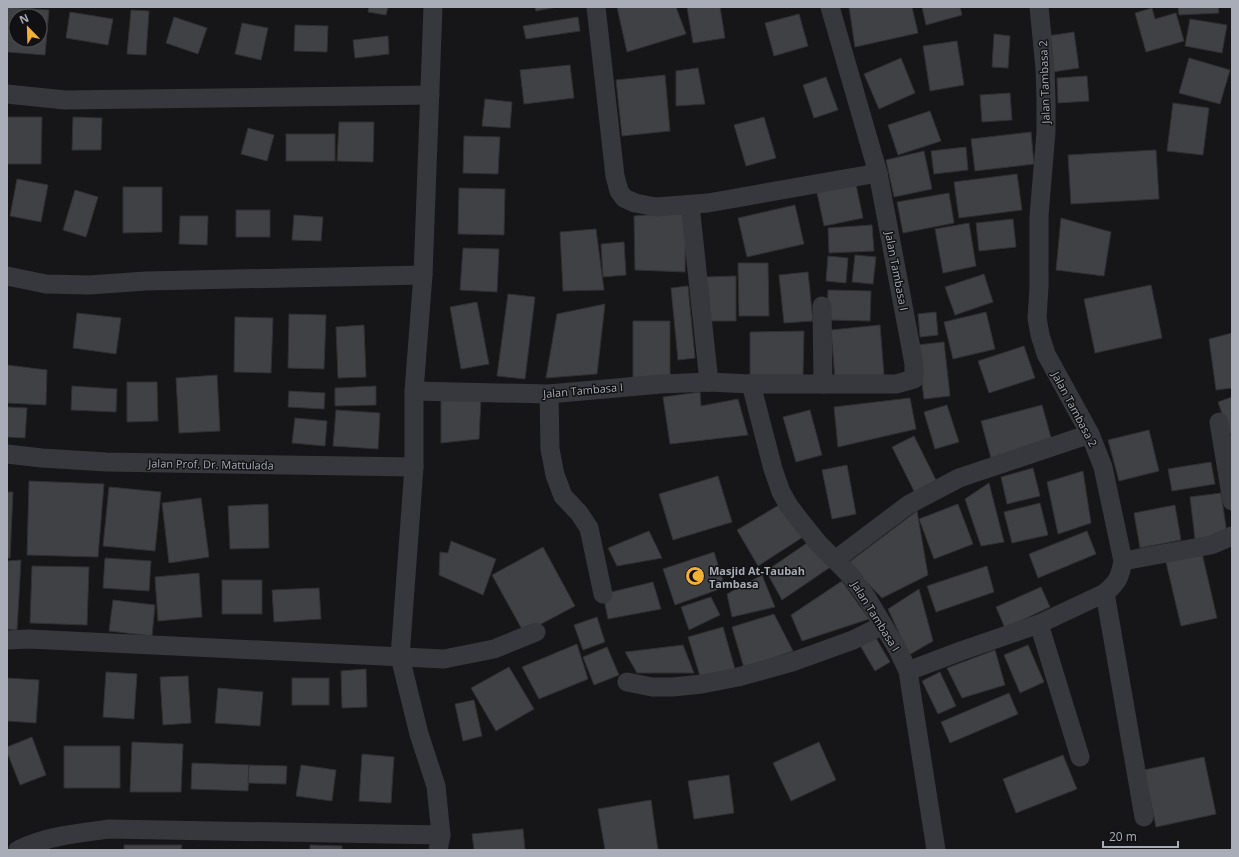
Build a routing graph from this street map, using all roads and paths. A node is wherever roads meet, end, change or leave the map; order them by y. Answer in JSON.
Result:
{"nodes":[{"id":1,"x":433,"y":7,"type":"edge"},
{"id":2,"x":596,"y":7,"type":"edge"},
{"id":3,"x":830,"y":7,"type":"edge"},
{"id":4,"x":1039,"y":7,"type":"edge"},
{"id":5,"x":7,"y":94,"type":"edge"},
{"id":6,"x":430,"y":95,"type":"junction"},
{"id":7,"x":878,"y":173,"type":"junction"},
{"id":8,"x":690,"y":205,"type":"junction"},
{"id":9,"x":423,"y":275,"type":"junction"},
{"id":10,"x":7,"y":276,"type":"edge"},
{"id":11,"x":822,"y":306,"type":"dead end"},
{"id":12,"x":709,"y":382,"type":"junction"},
{"id":13,"x":751,"y":384,"type":"junction"},
{"id":14,"x":823,"y":384,"type":"junction"},
{"id":15,"x":414,"y":391,"type":"junction"},
{"id":16,"x":549,"y":394,"type":"junction"},
{"id":17,"x":1219,"y":422,"type":"dead end"},
{"id":18,"x":1090,"y":434,"type":"junction"},
{"id":19,"x":7,"y":454,"type":"edge"},
{"id":20,"x":414,"y":467,"type":"junction"},
{"id":21,"x":1232,"y":501,"type":"edge"},
{"id":22,"x":1232,"y":536,"type":"edge"},
{"id":23,"x":835,"y":560,"type":"junction"},
{"id":24,"x":1123,"y":561,"type":"junction"},
{"id":25,"x":1106,"y":593,"type":"junction"},
{"id":26,"x":603,"y":594,"type":"dead end"},
{"id":27,"x":1039,"y":624,"type":"junction"},
{"id":28,"x":883,"y":625,"type":"junction"},
{"id":29,"x":536,"y":632,"type":"dead end"},
{"id":30,"x":7,"y":640,"type":"edge"},
{"id":31,"x":400,"y":657,"type":"junction"},
{"id":32,"x":908,"y":671,"type":"junction"},
{"id":33,"x":627,"y":682,"type":"dead end"},
{"id":34,"x":1080,"y":757,"type":"dead end"},
{"id":35,"x":1144,"y":817,"type":"dead end"},
{"id":36,"x":439,"y":843,"type":"edge"},
{"id":37,"x":18,"y":850,"type":"edge"},
{"id":38,"x":936,"y":850,"type":"edge"}],
"edges":[{"from":1,"to":6,"type":"street"},
{"from":2,"to":8,"type":"street"},
{"from":3,"to":7,"type":"street","name":"Jalan Tambasa I"},
{"from":4,"to":18,"type":"street","name":"Jalan Tambasa 2"},
{"from":5,"to":6,"type":"street"},
{"from":6,"to":9,"type":"street"},
{"from":7,"to":8,"type":"street"},
{"from":7,"to":14,"type":"street","name":"Jalan Tambasa I"},
{"from":8,"to":12,"type":"street"},
{"from":9,"to":10,"type":"street"},
{"from":9,"to":15,"type":"street"},
{"from":11,"to":14,"type":"street"},
{"from":12,"to":13,"type":"street","name":"Jalan Tambasa I"},
{"from":12,"to":16,"type":"street","name":"Jalan Tambasa I"},
{"from":13,"to":14,"type":"street","name":"Jalan Tambasa I"},
{"from":13,"to":23,"type":"street","name":"Jalan Tambasa I"},
{"from":15,"to":16,"type":"street","name":"Jalan Tambasa I"},
{"from":15,"to":20,"type":"street"},
{"from":16,"to":26,"type":"street"},
{"from":17,"to":21,"type":"street"},
{"from":18,"to":23,"type":"street"},
{"from":18,"to":24,"type":"street","name":"Jalan Tambasa 2"},
{"from":19,"to":20,"type":"street","name":"Jalan Prof. Dr. Mattulada"},
{"from":20,"to":31,"type":"street"},
{"from":22,"to":24,"type":"street"},
{"from":23,"to":28,"type":"street","name":"Jalan Tambasa I"},
{"from":24,"to":25,"type":"street","name":"Jalan Tambasa 2"},
{"from":25,"to":27,"type":"street","name":"Jalan Tambasa 2"},
{"from":25,"to":35,"type":"street"},
{"from":27,"to":32,"type":"street","name":"Jalan Tambasa 2"},
{"from":27,"to":34,"type":"street"},
{"from":28,"to":32,"type":"street","name":"Jalan Tambasa I"},
{"from":28,"to":33,"type":"street"},
{"from":29,"to":31,"type":"street"},
{"from":30,"to":31,"type":"street"},
{"from":31,"to":36,"type":"street"},
{"from":32,"to":38,"type":"street","name":"Jalan Tambasa I"},
{"from":36,"to":37,"type":"street"}]}
